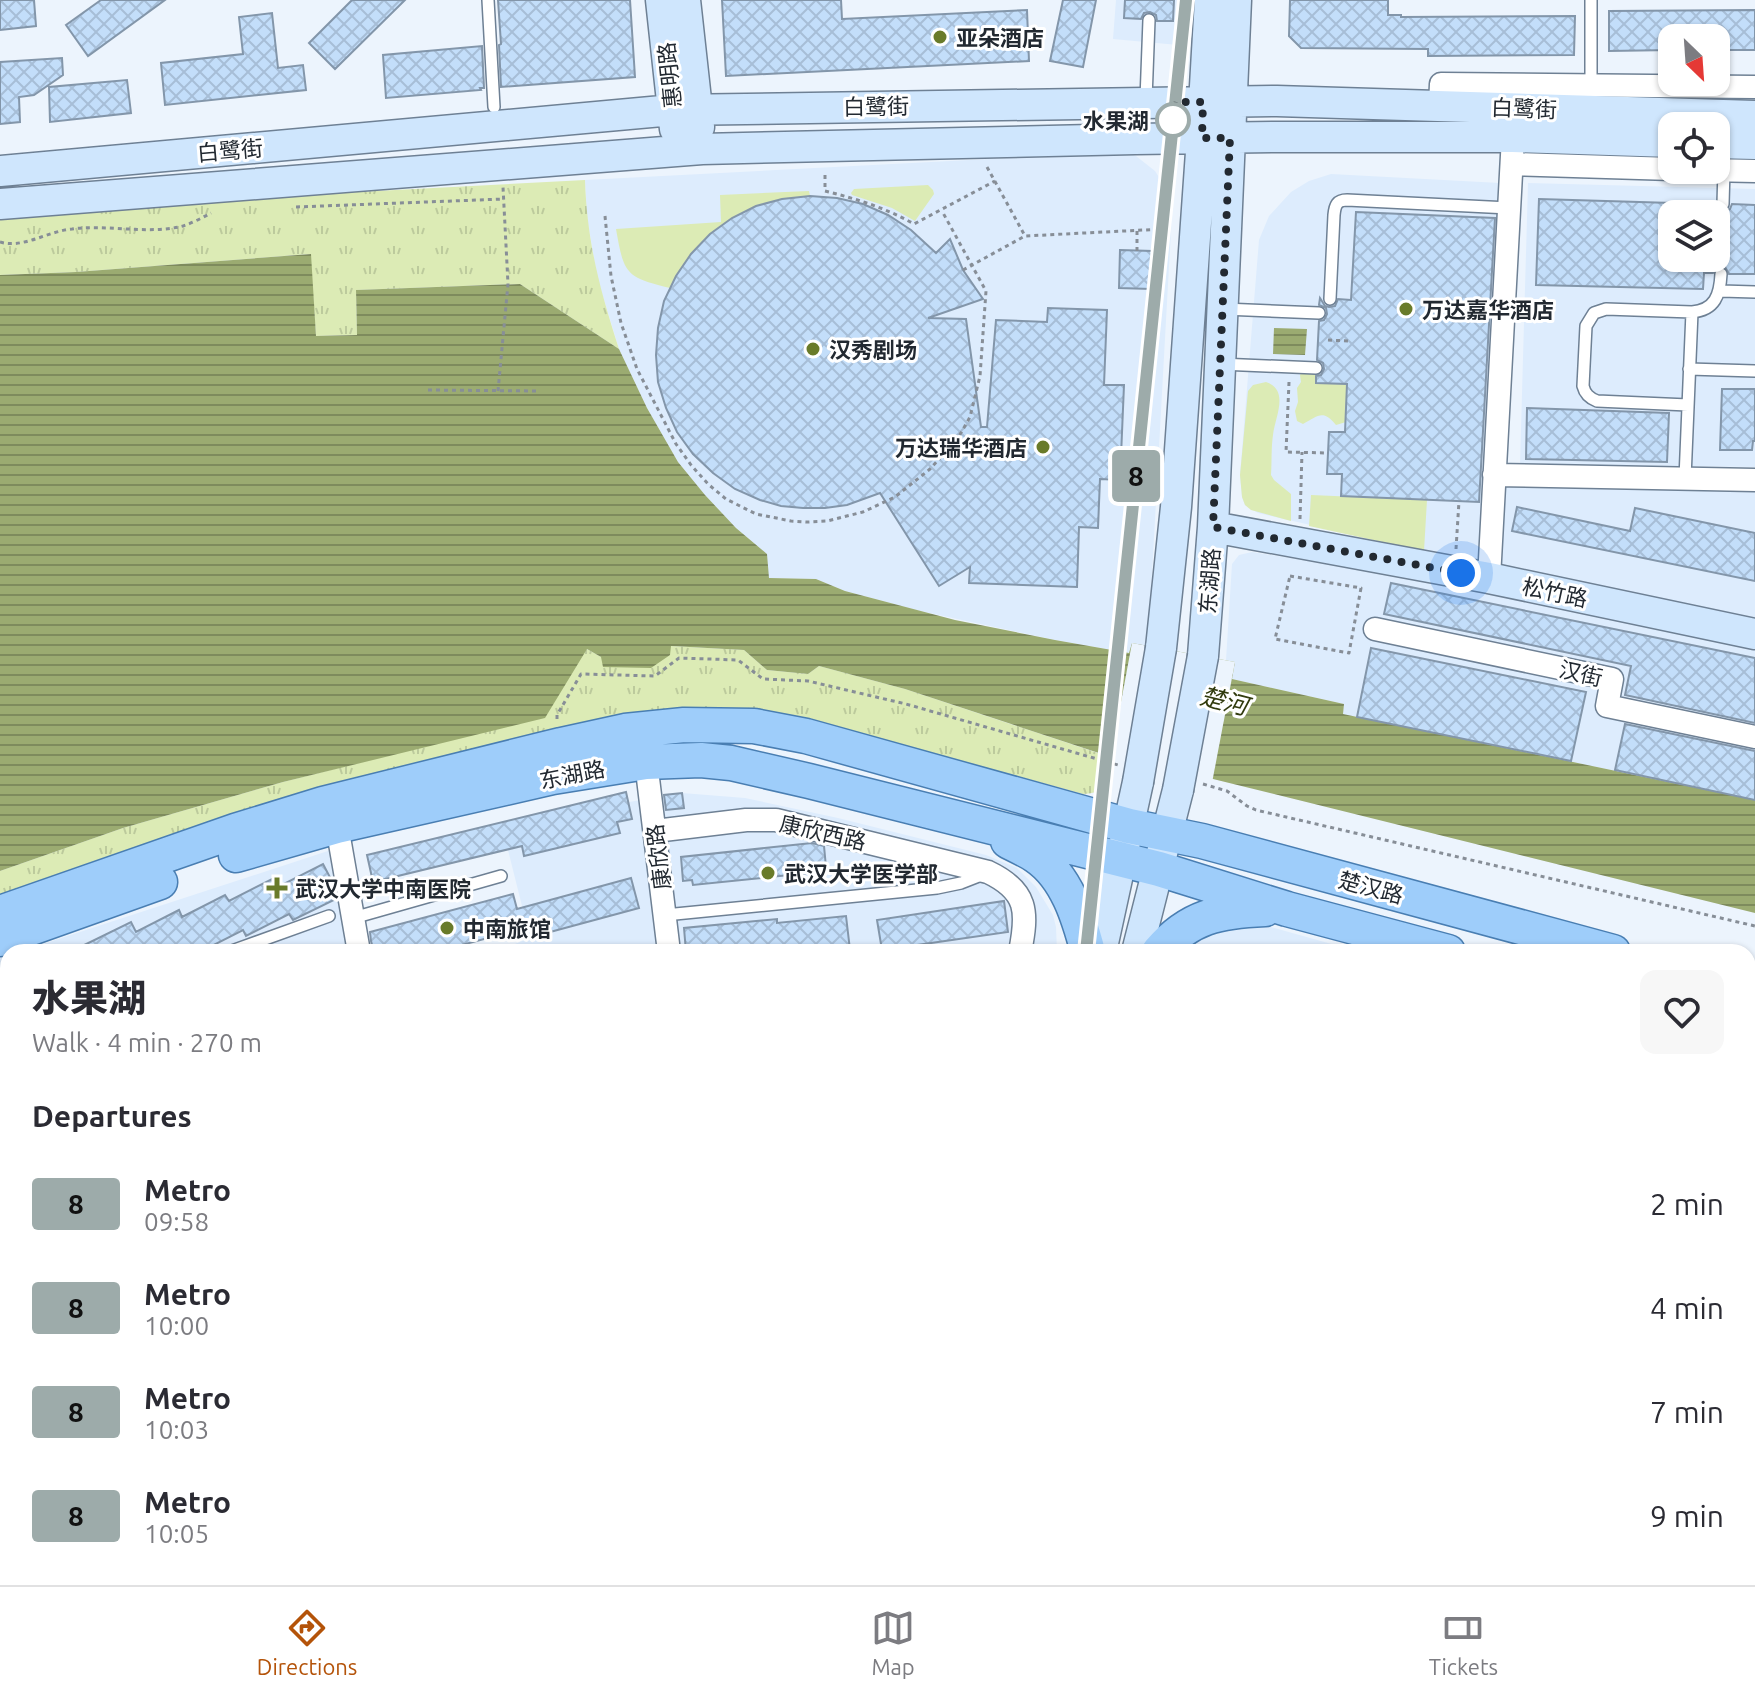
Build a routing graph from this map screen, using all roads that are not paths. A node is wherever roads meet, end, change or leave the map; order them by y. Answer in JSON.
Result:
{"nodes":[{"id":1,"x":488,"y":0,"type":"edge"},
{"id":2,"x":661,"y":0,"type":"edge"},
{"id":3,"x":685,"y":0,"type":"edge"},
{"id":4,"x":1210,"y":0,"type":"edge"},
{"id":5,"x":1236,"y":0,"type":"edge"},
{"id":6,"x":1591,"y":0,"type":"edge"},
{"id":7,"x":1149,"y":20,"type":"dead end"},
{"id":8,"x":1591,"y":85,"type":"junction"},
{"id":9,"x":1755,"y":87,"type":"edge"},
{"id":10,"x":1146,"y":102,"type":"junction"},
{"id":11,"x":1217,"y":102,"type":"junction"},
{"id":12,"x":1440,"y":105,"type":"junction"},
{"id":13,"x":494,"y":107,"type":"dead end"},
{"id":14,"x":685,"y":109,"type":"junction"},
{"id":15,"x":1755,"y":116,"type":"edge"},
{"id":16,"x":1216,"y":138,"type":"junction"},
{"id":17,"x":1730,"y":138,"type":"edge"},
{"id":18,"x":1658,"y":139,"type":"edge"},
{"id":19,"x":1658,"y":143,"type":"edge"},
{"id":20,"x":1755,"y":144,"type":"edge"},
{"id":21,"x":1730,"y":147,"type":"edge"},
{"id":22,"x":689,"y":150,"type":"junction"},
{"id":23,"x":1512,"y":150,"type":"junction"},
{"id":24,"x":1730,"y":155,"type":"edge"},
{"id":25,"x":1658,"y":167,"type":"edge"},
{"id":26,"x":0,"y":171,"type":"edge"},
{"id":27,"x":1755,"y":171,"type":"edge"},
{"id":28,"x":0,"y":204,"type":"edge"},
{"id":29,"x":1509,"y":208,"type":"junction"},
{"id":30,"x":1721,"y":274,"type":"dead end"},
{"id":31,"x":1721,"y":291,"type":"junction"},
{"id":32,"x":1755,"y":292,"type":"edge"},
{"id":33,"x":1330,"y":299,"type":"dead end"},
{"id":34,"x":1222,"y":309,"type":"junction"},
{"id":35,"x":1692,"y":312,"type":"junction"},
{"id":36,"x":1319,"y":313,"type":"dead end"},
{"id":37,"x":1219,"y":364,"type":"junction"},
{"id":38,"x":1316,"y":368,"type":"dead end"},
{"id":39,"x":1689,"y":369,"type":"junction"},
{"id":40,"x":1755,"y":371,"type":"edge"},
{"id":41,"x":1688,"y":405,"type":"junction"},
{"id":42,"x":1494,"y":475,"type":"junction"},
{"id":43,"x":1685,"y":478,"type":"junction"},
{"id":44,"x":1755,"y":480,"type":"edge"},
{"id":45,"x":1213,"y":527,"type":"junction"},
{"id":46,"x":1489,"y":578,"type":"junction"},
{"id":47,"x":1365,"y":626,"type":"road end"},
{"id":48,"x":1755,"y":634,"type":"edge"},
{"id":49,"x":1755,"y":737,"type":"edge"},
{"id":50,"x":646,"y":762,"type":"junction"},
{"id":51,"x":956,"y":819,"type":"junction"},
{"id":52,"x":337,"y":826,"type":"junction"},
{"id":53,"x":1129,"y":826,"type":"junction"},
{"id":54,"x":655,"y":831,"type":"junction"},
{"id":55,"x":1167,"y":835,"type":"junction"},
{"id":56,"x":1121,"y":860,"type":"junction"},
{"id":57,"x":1159,"y":869,"type":"junction"},
{"id":58,"x":988,"y":872,"type":"junction"},
{"id":59,"x":501,"y":876,"type":"dead end"},
{"id":60,"x":1287,"y":909,"type":"junction"},
{"id":61,"x":0,"y":913,"type":"edge"},
{"id":62,"x":665,"y":915,"type":"junction"},
{"id":63,"x":329,"y":916,"type":"dead end"},
{"id":64,"x":353,"y":918,"type":"junction"},
{"id":65,"x":0,"y":939,"type":"edge"},
{"id":66,"x":251,"y":944,"type":"edge"},
{"id":67,"x":358,"y":944,"type":"edge"},
{"id":68,"x":668,"y":944,"type":"edge"},
{"id":69,"x":1017,"y":944,"type":"edge"},
{"id":70,"x":1085,"y":944,"type":"edge"},
{"id":71,"x":1103,"y":944,"type":"edge"},
{"id":72,"x":1139,"y":944,"type":"edge"},
{"id":73,"x":1166,"y":944,"type":"edge"},
{"id":74,"x":1403,"y":944,"type":"edge"},
{"id":75,"x":1583,"y":944,"type":"edge"}],
"edges":[{"from":1,"to":13,"type":"lane"},
{"from":2,"to":14,"type":"main road","name":"惠明路"},
{"from":3,"to":14,"type":"main road","name":"惠明路"},
{"from":4,"to":11,"type":"main road","name":"东湖路"},
{"from":5,"to":11,"type":"main road","name":"东湖路"},
{"from":6,"to":8,"type":"lane"},
{"from":7,"to":10,"type":"lane"},
{"from":8,"to":9,"type":"street"},
{"from":8,"to":12,"type":"street"},
{"from":10,"to":11,"type":"main road","name":"白鹭街"},
{"from":10,"to":14,"type":"main road","name":"白鹭街"},
{"from":11,"to":12,"type":"main road","name":"白鹭街"},
{"from":11,"to":16,"type":"main road","name":"东湖路"},
{"from":12,"to":18,"type":"main road","name":"白鹭街"},
{"from":14,"to":22,"type":"main road","name":"惠明路"},
{"from":14,"to":26,"type":"main road","name":"白鹭街"},
{"from":15,"to":17,"type":"main road","name":"白鹭街"},
{"from":16,"to":22,"type":"main road","name":"白鹭街"},
{"from":16,"to":23,"type":"main road","name":"白鹭街"},
{"from":16,"to":34,"type":"main road","name":"东湖路"},
{"from":16,"to":53,"type":"main road","name":"东湖路","bridge":true},
{"from":19,"to":23,"type":"main road","name":"白鹭街"},
{"from":20,"to":21,"type":"main road","name":"白鹭街"},
{"from":22,"to":28,"type":"main road","name":"白鹭街"},
{"from":23,"to":25,"type":"street"},
{"from":23,"to":29,"type":"street"},
{"from":24,"to":27,"type":"street"},
{"from":29,"to":33,"type":"lane"},
{"from":29,"to":42,"type":"street"},
{"from":30,"to":31,"type":"lane"},
{"from":31,"to":32,"type":"lane"},
{"from":31,"to":35,"type":"lane"},
{"from":34,"to":36,"type":"lane"},
{"from":34,"to":37,"type":"main road","name":"东湖路"},
{"from":35,"to":39,"type":"lane"},
{"from":35,"to":41,"type":"lane"},
{"from":37,"to":38,"type":"lane"},
{"from":37,"to":45,"type":"main road","name":"东湖路"},
{"from":39,"to":40,"type":"lane"},
{"from":39,"to":41,"type":"lane"},
{"from":41,"to":43,"type":"lane"},
{"from":42,"to":43,"type":"street"},
{"from":42,"to":46,"type":"street"},
{"from":43,"to":44,"type":"street"},
{"from":45,"to":46,"type":"main road","name":"松竹路"},
{"from":45,"to":55,"type":"main road","name":"东湖路","bridge":true},
{"from":46,"to":48,"type":"main road","name":"松竹路"},
{"from":47,"to":49,"type":"street","name":"汉街"},
{"from":50,"to":51,"type":"main road","name":"东湖路"},
{"from":50,"to":52,"type":"main road","name":"东湖路"},
{"from":50,"to":54,"type":"street","name":"康欣路"},
{"from":51,"to":56,"type":"main road","name":"东湖路"},
{"from":51,"to":70,"type":"main road"},
{"from":52,"to":64,"type":"street"},
{"from":52,"to":65,"type":"main road","name":"东湖路"},
{"from":53,"to":55,"type":"main road","name":"楚汉路"},
{"from":53,"to":56,"type":"main road","name":"东湖路"},
{"from":53,"to":61,"type":"main road","name":"东湖路"},
{"from":54,"to":58,"type":"street","name":"康欣西路"},
{"from":54,"to":62,"type":"street","name":"康欣路"},
{"from":55,"to":57,"type":"main road","name":"东湖路"},
{"from":55,"to":75,"type":"main road","name":"楚汉路"},
{"from":56,"to":57,"type":"main road","name":"楚汉路"},
{"from":56,"to":71,"type":"main road"},
{"from":57,"to":60,"type":"main road","name":"楚汉路"},
{"from":57,"to":72,"type":"main road","name":"东湖路"},
{"from":58,"to":62,"type":"lane"},
{"from":58,"to":69,"type":"street","name":"康欣西路"},
{"from":59,"to":64,"type":"lane"},
{"from":60,"to":73,"type":"main road"},
{"from":60,"to":74,"type":"main road","name":"楚汉路"},
{"from":62,"to":68,"type":"street","name":"康欣路"},
{"from":63,"to":66,"type":"lane"},
{"from":64,"to":67,"type":"street"}]}
